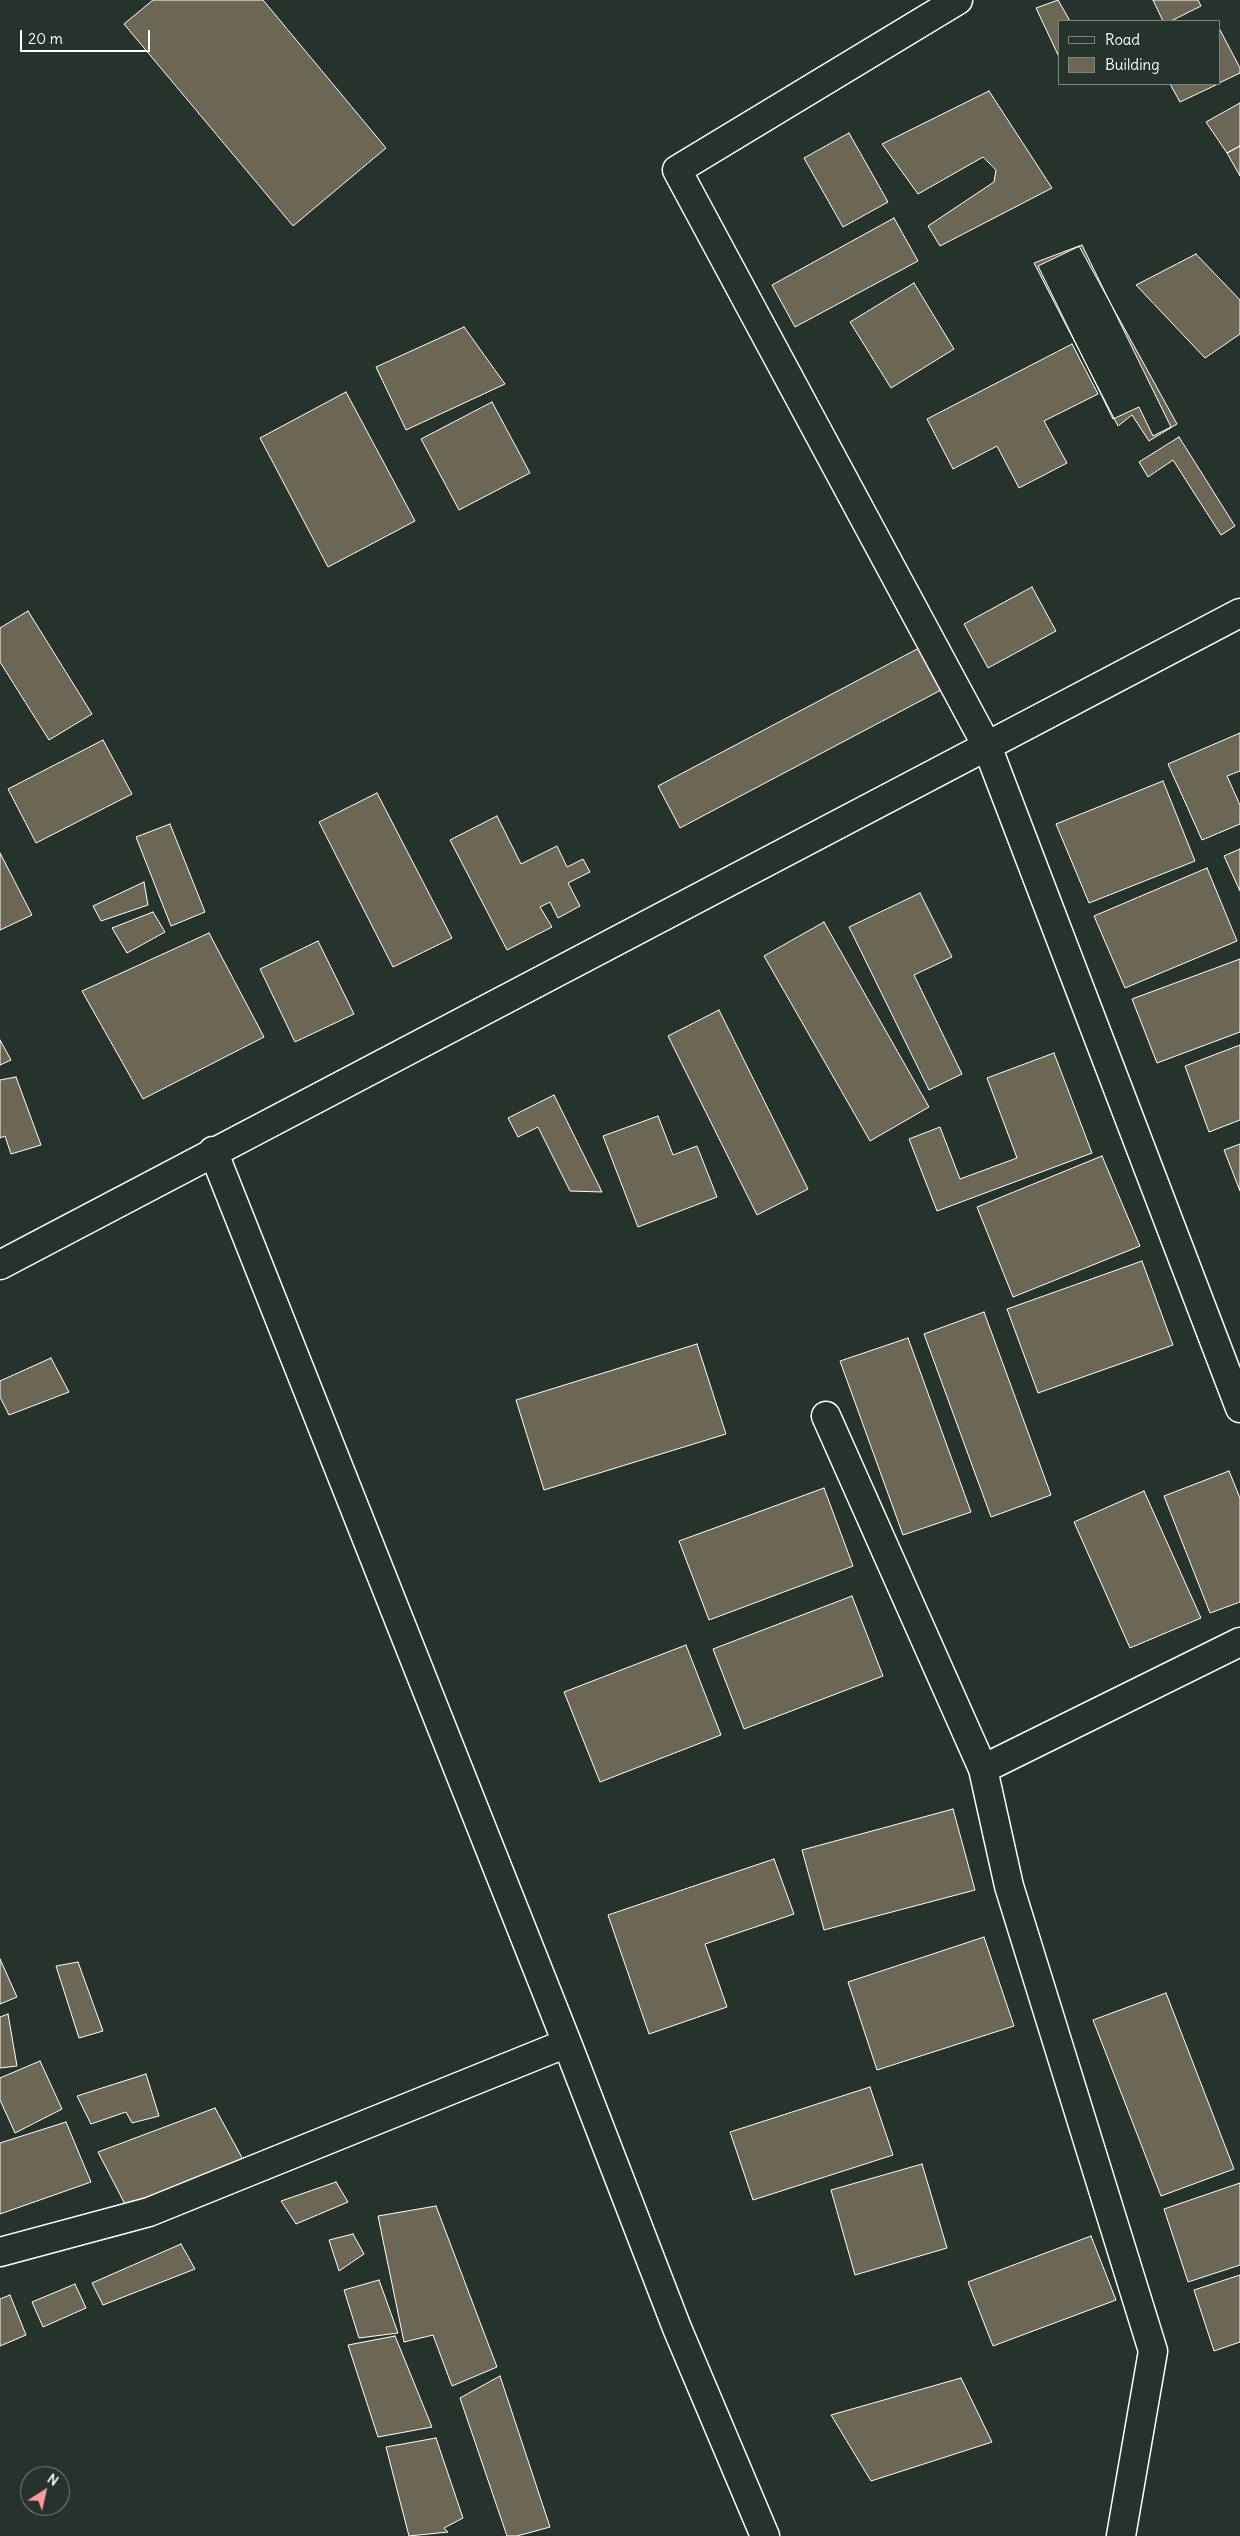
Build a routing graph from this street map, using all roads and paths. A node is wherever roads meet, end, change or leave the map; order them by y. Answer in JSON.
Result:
{"nodes":[{"id":1,"x":958,"y":0,"type":"edge"},
{"id":2,"x":1240,"y":613,"type":"edge"},
{"id":3,"x":987,"y":746,"type":"junction"},
{"id":4,"x":213,"y":1151,"type":"junction"},
{"id":5,"x":0,"y":1264,"type":"edge"},
{"id":6,"x":1240,"y":1408,"type":"edge"},
{"id":7,"x":826,"y":1416,"type":"dead end"},
{"id":8,"x":1240,"y":1642,"type":"edge"},
{"id":9,"x":983,"y":1769,"type":"junction"},
{"id":10,"x":567,"y":2043,"type":"junction"},
{"id":11,"x":0,"y":2252,"type":"edge"},
{"id":12,"x":765,"y":2536,"type":"edge"},
{"id":13,"x":1121,"y":2536,"type":"edge"}],
"edges":[{"from":1,"to":3,"type":"street"},
{"from":2,"to":3,"type":"street"},
{"from":3,"to":4,"type":"street"},
{"from":3,"to":6,"type":"street"},
{"from":4,"to":5,"type":"street"},
{"from":4,"to":10,"type":"street"},
{"from":7,"to":9,"type":"street"},
{"from":8,"to":9,"type":"street"},
{"from":9,"to":13,"type":"street"},
{"from":10,"to":11,"type":"street"},
{"from":10,"to":12,"type":"street"}]}
